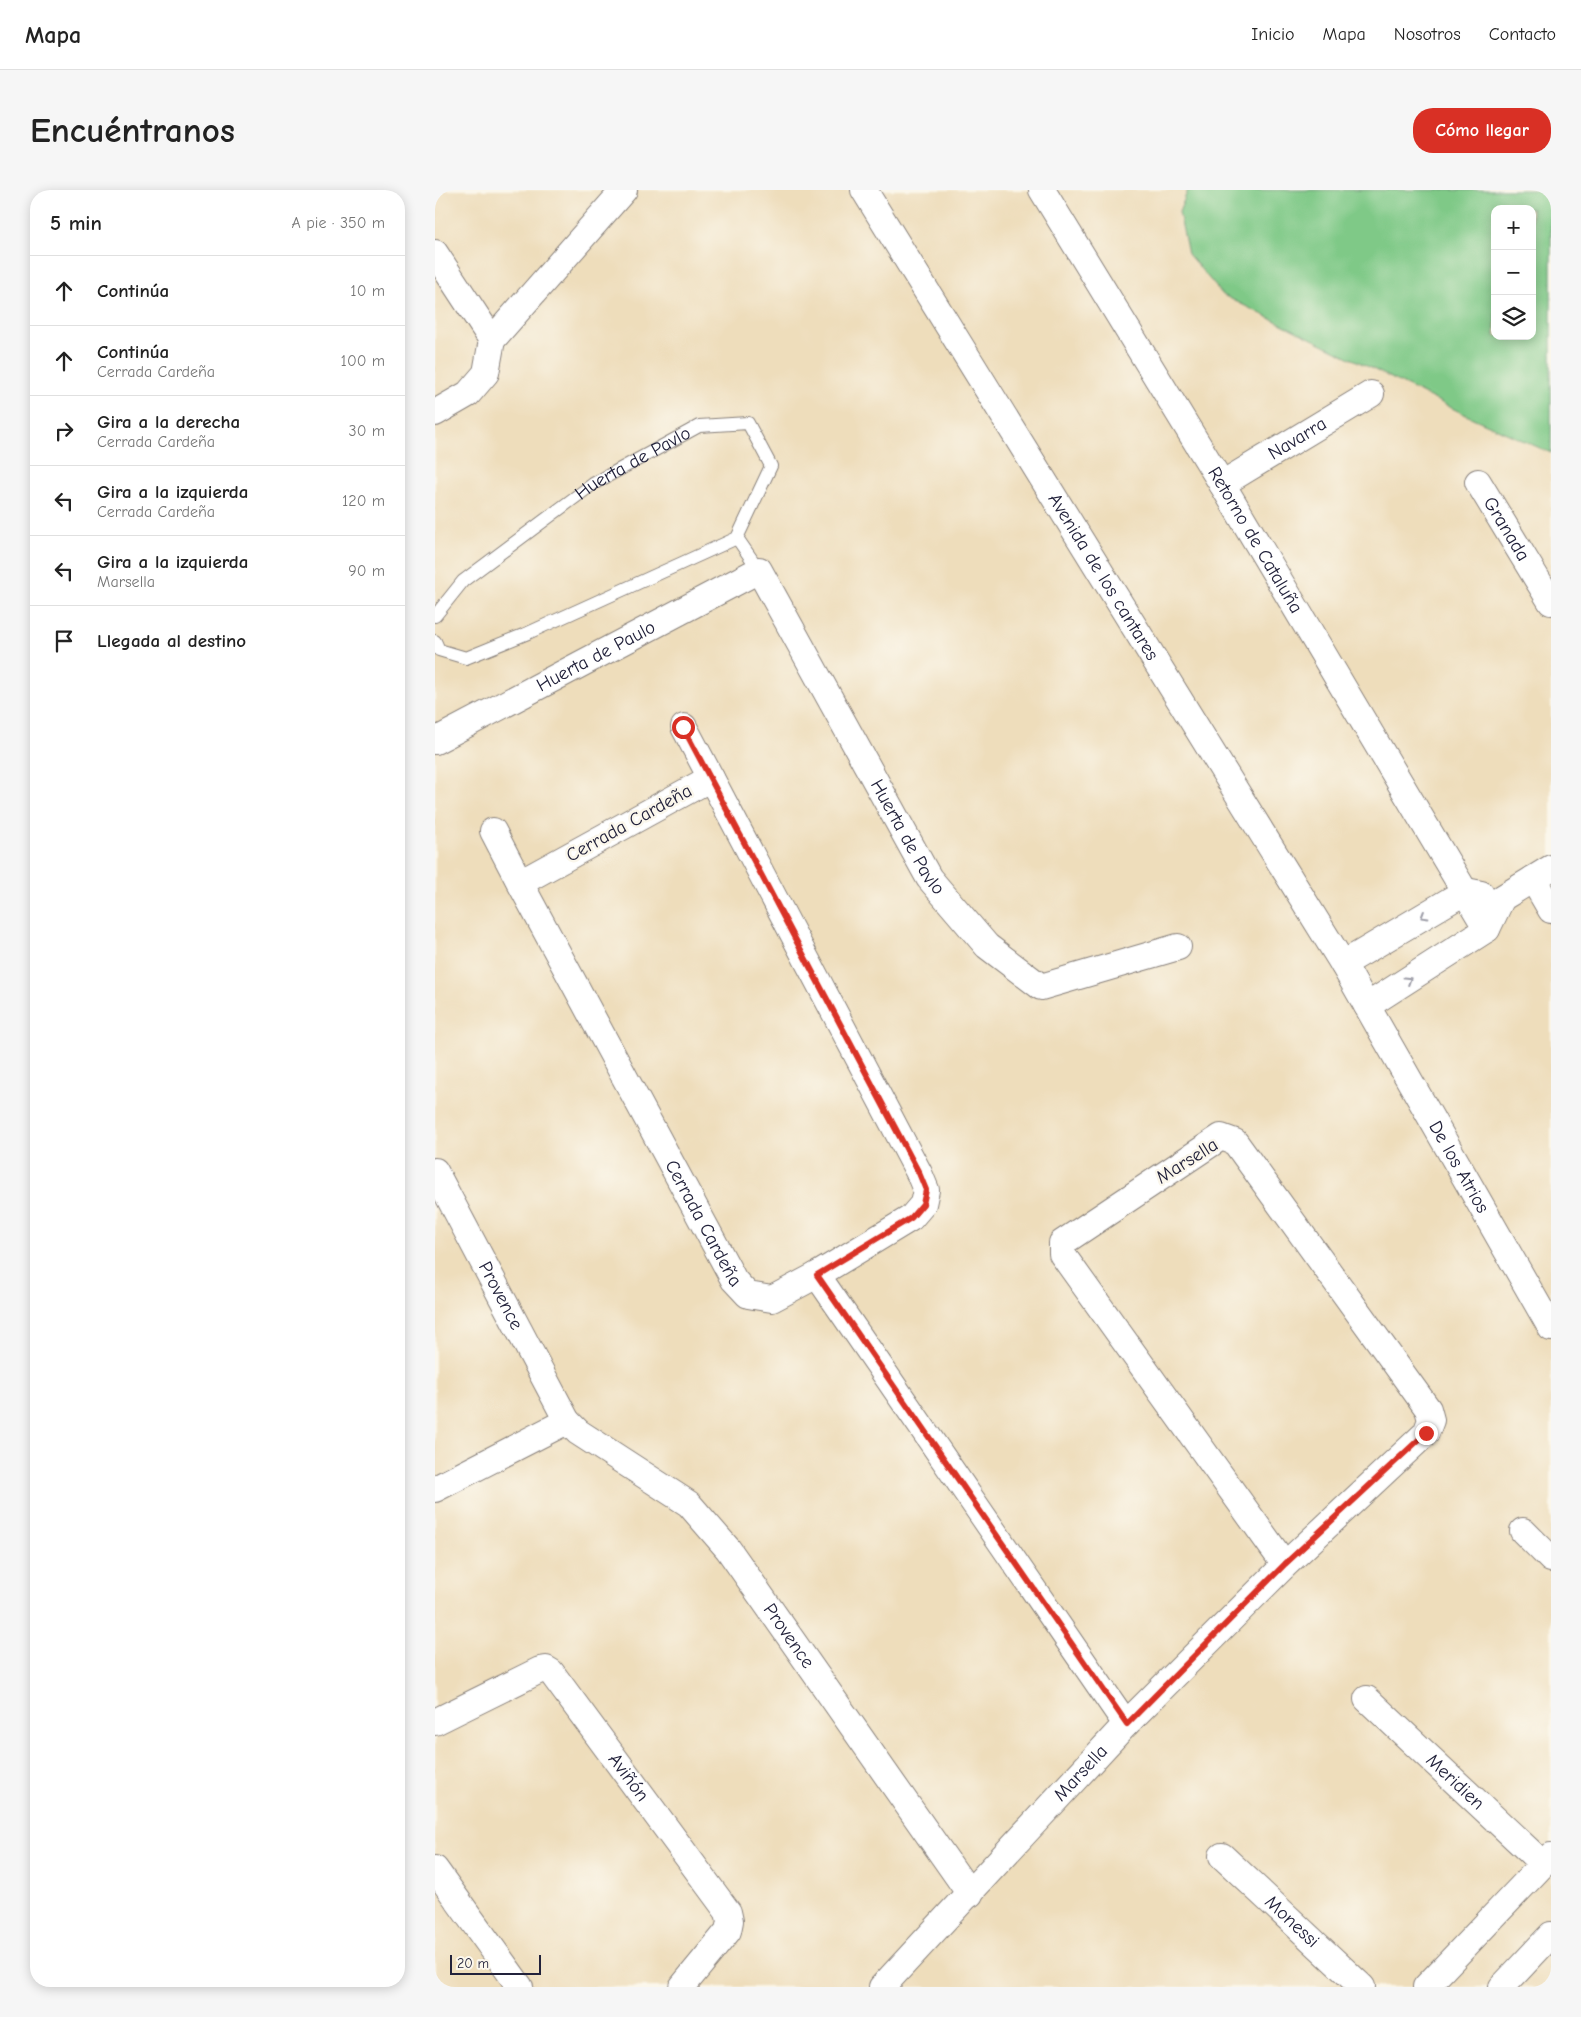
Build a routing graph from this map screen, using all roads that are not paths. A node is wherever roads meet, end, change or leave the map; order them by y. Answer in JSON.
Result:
{"nodes":[{"id":1,"x":624,"y":190,"type":"edge"},
{"id":2,"x":863,"y":190,"type":"edge"},
{"id":3,"x":1041,"y":190,"type":"edge"},
{"id":4,"x":435,"y":253,"type":"edge"},
{"id":5,"x":492,"y":340,"type":"junction"},
{"id":6,"x":1371,"y":394,"type":"dead end"},
{"id":7,"x":435,"y":414,"type":"edge"},
{"id":8,"x":1479,"y":482,"type":"dead end"},
{"id":9,"x":1222,"y":484,"type":"junction"},
{"id":10,"x":737,"y":538,"type":"junction"},
{"id":11,"x":759,"y":570,"type":"junction"},
{"id":12,"x":1551,"y":602,"type":"edge"},
{"id":13,"x":435,"y":616,"type":"edge"},
{"id":14,"x":435,"y":641,"type":"edge"},
{"id":15,"x":683,"y":727,"type":"dead end"},
{"id":16,"x":435,"y":742,"type":"edge"},
{"id":17,"x":711,"y":778,"type":"junction"},
{"id":18,"x":493,"y":831,"type":"dead end"},
{"id":19,"x":1542,"y":873,"type":"edge"},
{"id":20,"x":520,"y":882,"type":"junction"},
{"id":21,"x":1465,"y":891,"type":"junction"},
{"id":22,"x":1502,"y":898,"type":"junction"},
{"id":23,"x":1551,"y":910,"type":"edge"},
{"id":24,"x":1487,"y":929,"type":"junction"},
{"id":25,"x":1178,"y":947,"type":"dead end"},
{"id":26,"x":1343,"y":964,"type":"junction"},
{"id":27,"x":1367,"y":1006,"type":"junction"},
{"id":28,"x":435,"y":1170,"type":"edge"},
{"id":29,"x":817,"y":1275,"type":"junction"},
{"id":30,"x":1551,"y":1328,"type":"edge"},
{"id":31,"x":567,"y":1421,"type":"junction"},
{"id":32,"x":435,"y":1489,"type":"edge"},
{"id":33,"x":1523,"y":1531,"type":"dead end"},
{"id":34,"x":1551,"y":1559,"type":"edge"},
{"id":35,"x":1285,"y":1564,"type":"junction"},
{"id":36,"x":1367,"y":1699,"type":"dead end"},
{"id":37,"x":435,"y":1722,"type":"edge"},
{"id":38,"x":1127,"y":1724,"type":"junction"},
{"id":39,"x":1222,"y":1856,"type":"dead end"},
{"id":40,"x":1547,"y":1860,"type":"edge"},
{"id":41,"x":435,"y":1869,"type":"edge"},
{"id":42,"x":970,"y":1894,"type":"junction"},
{"id":43,"x":1550,"y":1939,"type":"edge"},
{"id":44,"x":520,"y":1987,"type":"edge"},
{"id":45,"x":682,"y":1987,"type":"edge"},
{"id":46,"x":882,"y":1987,"type":"edge"},
{"id":47,"x":1362,"y":1987,"type":"edge"},
{"id":48,"x":1426,"y":1987,"type":"edge"},
{"id":49,"x":1502,"y":1987,"type":"edge"}],
"edges":[{"from":1,"to":5,"type":"street"},
{"from":2,"to":26,"type":"street","name":"Avenida de los cantares"},
{"from":3,"to":9,"type":"street","name":"Retorno de Cataluña"},
{"from":4,"to":5,"type":"street"},
{"from":5,"to":7,"type":"street"},
{"from":6,"to":9,"type":"street","name":"Navarra"},
{"from":8,"to":12,"type":"street","name":"Granada"},
{"from":9,"to":21,"type":"street","name":"Retorno de Cataluña"},
{"from":10,"to":11,"type":"lane","name":"Huerta de Pavlo"},
{"from":10,"to":13,"type":"lane","name":"Huerta de Pavlo"},
{"from":10,"to":14,"type":"lane"},
{"from":11,"to":16,"type":"street","name":"Huerta de Paulo"},
{"from":11,"to":25,"type":"street","name":"Huerta de Pavlo"},
{"from":15,"to":17,"type":"street"},
{"from":17,"to":20,"type":"street","name":"Cerrada Cardeña"},
{"from":17,"to":29,"type":"street","name":"Cerrada Cardeña"},
{"from":18,"to":20,"type":"street"},
{"from":19,"to":22,"type":"street"},
{"from":19,"to":23,"type":"street"},
{"from":20,"to":29,"type":"street","name":"Cerrada Cardeña"},
{"from":21,"to":22,"type":"street"},
{"from":21,"to":24,"type":"street","name":"Retorno de Cataluña"},
{"from":21,"to":26,"type":"street","one_way":true},
{"from":22,"to":24,"type":"street"},
{"from":27,"to":24,"type":"street","one_way":true},
{"from":26,"to":27,"type":"street","name":"De los Atrios"},
{"from":27,"to":30,"type":"street","name":"De los Atrios"},
{"from":28,"to":31,"type":"street","name":"Provence"},
{"from":29,"to":38,"type":"street"},
{"from":31,"to":32,"type":"street"},
{"from":31,"to":42,"type":"street","name":"Provence"},
{"from":33,"to":34,"type":"street"},
{"from":35,"to":35,"type":"street","name":"Marsella"},
{"from":35,"to":38,"type":"street","name":"Marsella"},
{"from":36,"to":40,"type":"street","name":"Meridien"},
{"from":37,"to":45,"type":"street","name":"Aviñón"},
{"from":38,"to":42,"type":"street","name":"Marsella"},
{"from":39,"to":47,"type":"street","name":"Monessi"},
{"from":40,"to":48,"type":"street"},
{"from":41,"to":44,"type":"street"},
{"from":42,"to":46,"type":"street","name":"Marsella"},
{"from":43,"to":49,"type":"street"}]}
